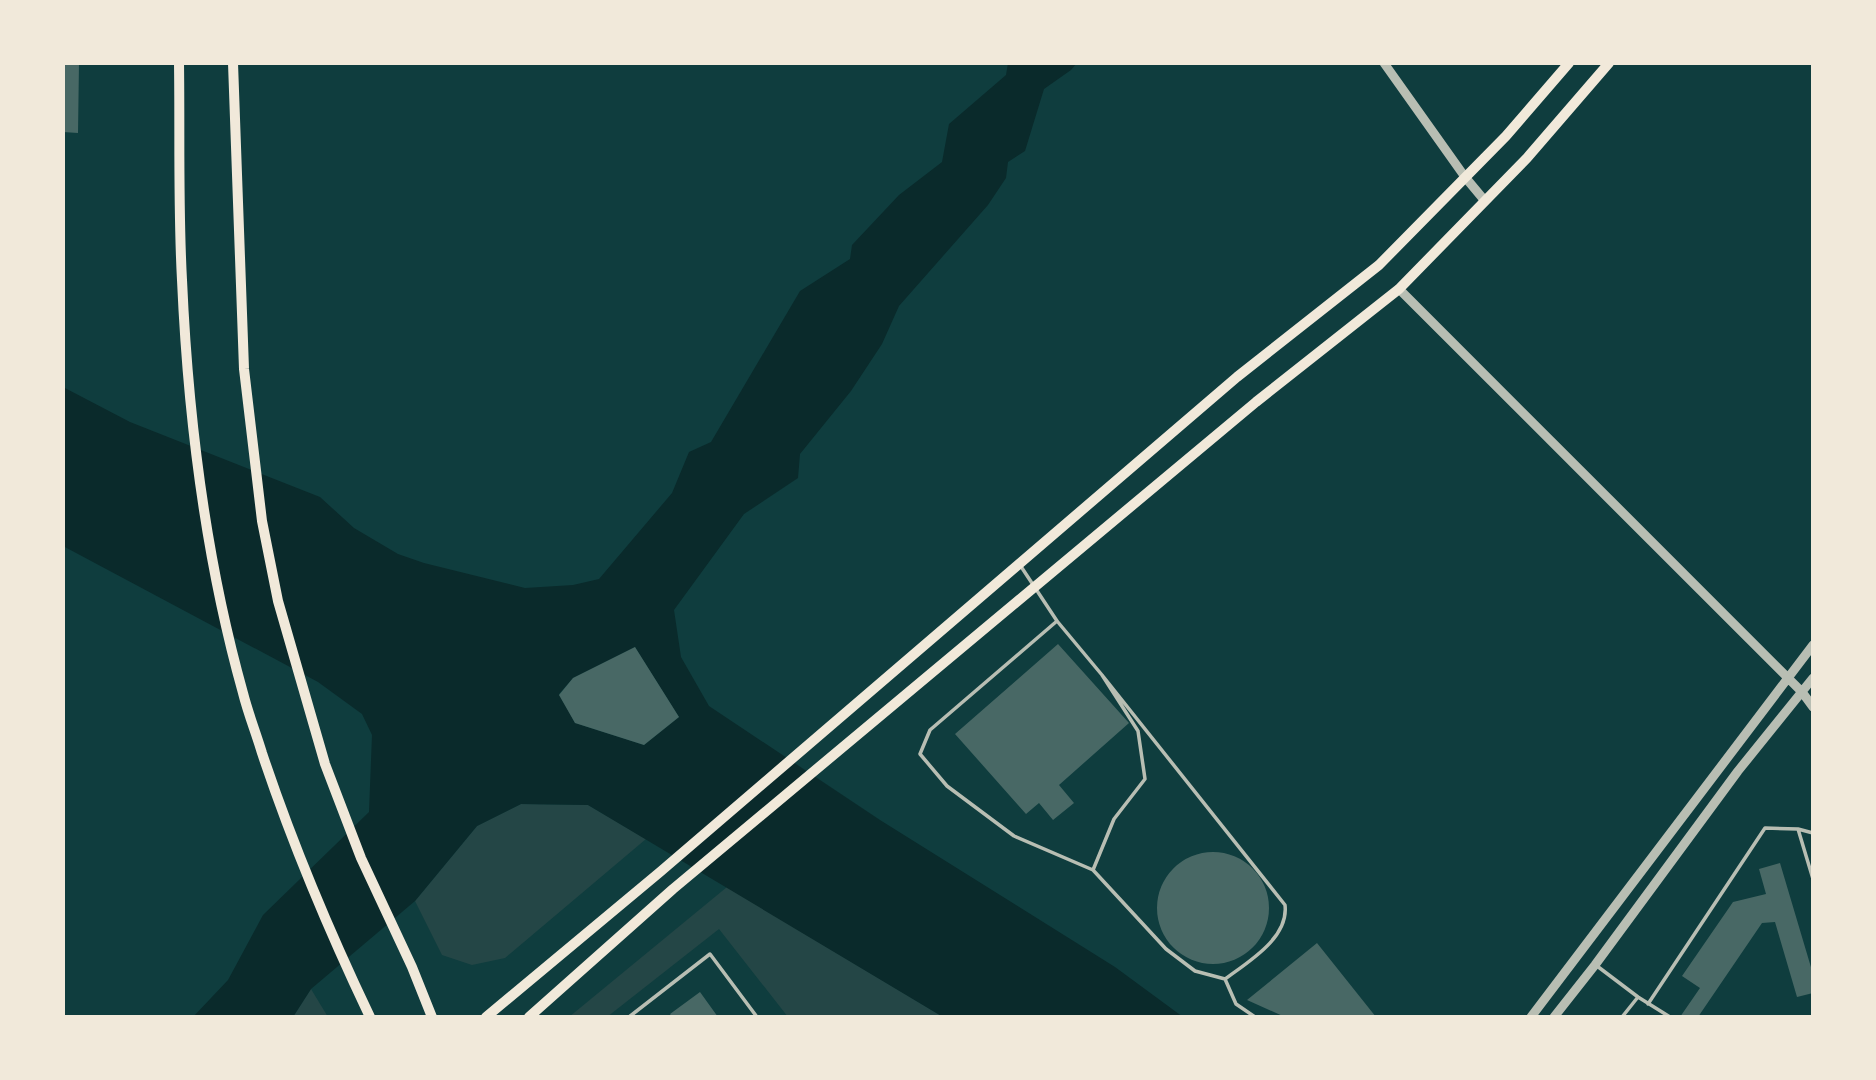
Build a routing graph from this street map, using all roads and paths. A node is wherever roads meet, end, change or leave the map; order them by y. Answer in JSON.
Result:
{"nodes":[{"id":1,"x":179,"y":63,"type":"edge"},
{"id":2,"x":233,"y":63,"type":"edge"},
{"id":3,"x":1384,"y":63,"type":"edge"},
{"id":4,"x":1569,"y":63,"type":"edge"},
{"id":5,"x":1609,"y":63,"type":"edge"},
{"id":6,"x":1465,"y":177,"type":"junction"},
{"id":7,"x":1485,"y":201,"type":"junction"},
{"id":8,"x":1399,"y":289,"type":"junction"},
{"id":9,"x":1019,"y":564,"type":"junction"},
{"id":10,"x":1035,"y":586,"type":"junction"},
{"id":11,"x":1057,"y":621,"type":"junction"},
{"id":12,"x":1813,"y":645,"type":"edge"},
{"id":13,"x":1102,"y":675,"type":"junction"},
{"id":14,"x":1813,"y":677,"type":"edge"},
{"id":15,"x":1788,"y":678,"type":"junction"},
{"id":16,"x":1802,"y":692,"type":"junction"},
{"id":17,"x":1813,"y":707,"type":"edge"},
{"id":18,"x":1798,"y":830,"type":"junction"},
{"id":19,"x":1813,"y":833,"type":"edge"},
{"id":20,"x":1093,"y":870,"type":"junction"},
{"id":21,"x":1813,"y":879,"type":"edge"},
{"id":22,"x":1595,"y":965,"type":"junction"},
{"id":23,"x":1225,"y":979,"type":"junction"},
{"id":24,"x":1638,"y":997,"type":"junction"},
{"id":25,"x":1648,"y":1003,"type":"junction"},
{"id":26,"x":370,"y":1017,"type":"edge"},
{"id":27,"x":432,"y":1017,"type":"edge"},
{"id":28,"x":486,"y":1017,"type":"edge"},
{"id":29,"x":530,"y":1017,"type":"edge"},
{"id":30,"x":629,"y":1017,"type":"edge"},
{"id":31,"x":757,"y":1017,"type":"edge"},
{"id":32,"x":1255,"y":1017,"type":"edge"},
{"id":33,"x":1531,"y":1017,"type":"edge"},
{"id":34,"x":1554,"y":1017,"type":"edge"},
{"id":35,"x":1622,"y":1017,"type":"edge"},
{"id":36,"x":1670,"y":1017,"type":"edge"}],
"edges":[{"from":1,"to":26,"type":"main road"},
{"from":2,"to":27,"type":"main road"},
{"from":3,"to":6,"type":"street"},
{"from":4,"to":6,"type":"main road"},
{"from":5,"to":7,"type":"main road"},
{"from":6,"to":7,"type":"street"},
{"from":6,"to":9,"type":"main road"},
{"from":7,"to":8,"type":"main road"},
{"from":8,"to":10,"type":"main road"},
{"from":8,"to":15,"type":"street"},
{"from":9,"to":10,"type":"lane"},
{"from":9,"to":28,"type":"main road"},
{"from":10,"to":11,"type":"lane"},
{"from":10,"to":29,"type":"main road"},
{"from":11,"to":13,"type":"lane"},
{"from":11,"to":20,"type":"lane"},
{"from":12,"to":15,"type":"street"},
{"from":13,"to":20,"type":"lane"},
{"from":13,"to":23,"type":"lane"},
{"from":14,"to":16,"type":"street"},
{"from":15,"to":16,"type":"street"},
{"from":15,"to":33,"type":"street"},
{"from":16,"to":17,"type":"street"},
{"from":16,"to":22,"type":"street"},
{"from":18,"to":19,"type":"lane"},
{"from":18,"to":21,"type":"lane"},
{"from":18,"to":25,"type":"lane"},
{"from":20,"to":23,"type":"lane"},
{"from":22,"to":24,"type":"lane"},
{"from":22,"to":34,"type":"street"},
{"from":23,"to":32,"type":"lane"},
{"from":24,"to":25,"type":"lane"},
{"from":24,"to":35,"type":"lane"},
{"from":25,"to":36,"type":"lane"},
{"from":30,"to":31,"type":"lane"}]}
